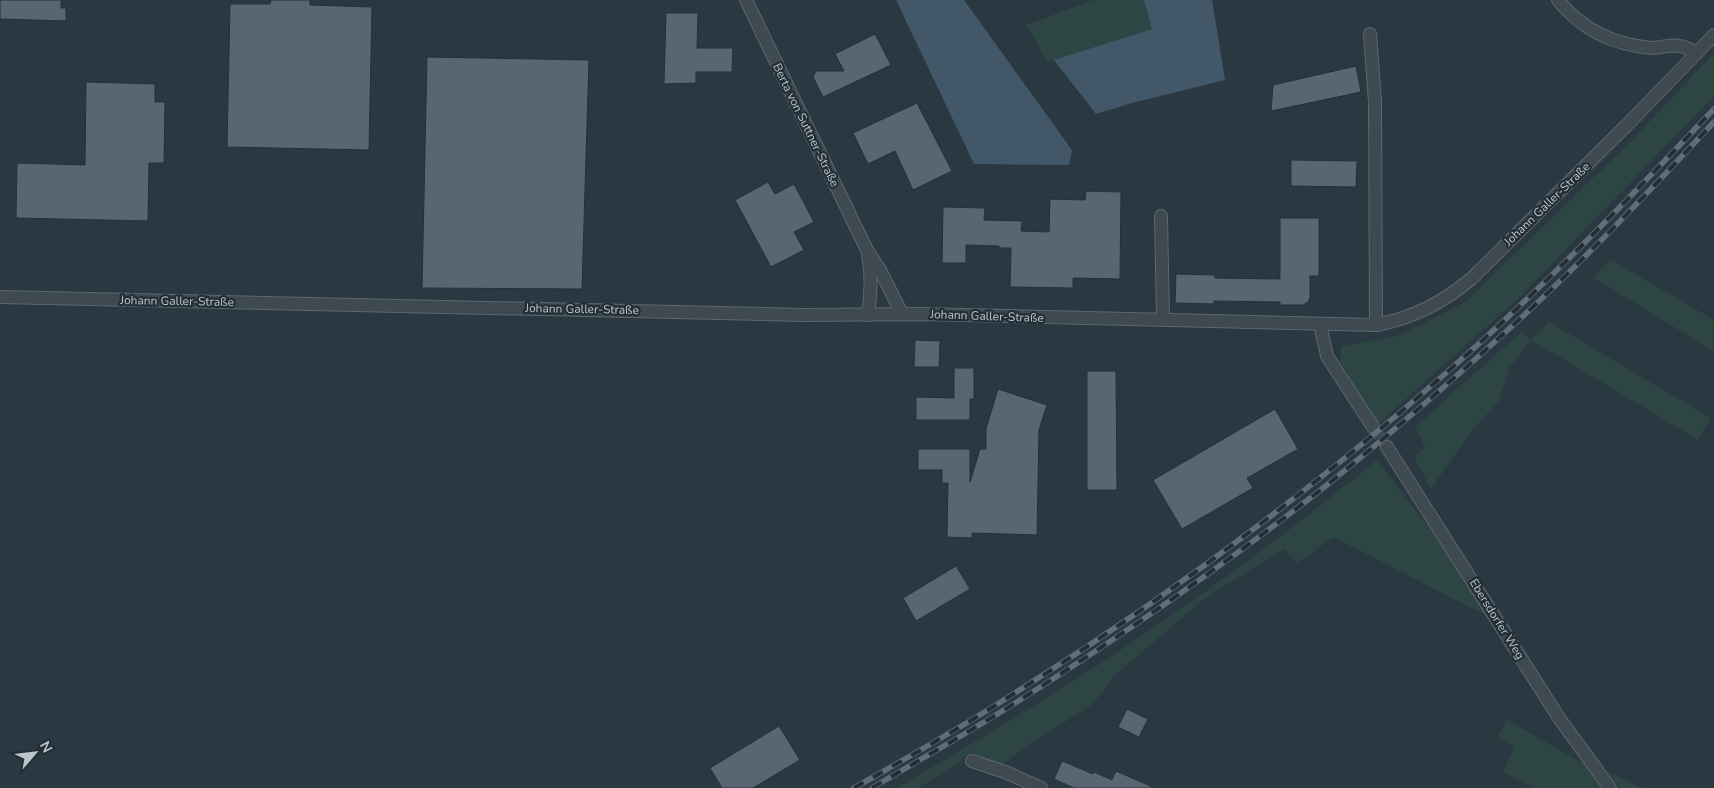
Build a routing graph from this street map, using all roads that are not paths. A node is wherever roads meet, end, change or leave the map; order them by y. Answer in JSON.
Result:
{"nodes":[{"id":1,"x":746,"y":0,"type":"edge"},
{"id":2,"x":1558,"y":0,"type":"edge"},
{"id":3,"x":1370,"y":34,"type":"dead end"},
{"id":4,"x":1714,"y":35,"type":"edge"},
{"id":5,"x":1697,"y":53,"type":"junction"},
{"id":6,"x":1162,"y":216,"type":"dead end"},
{"id":7,"x":867,"y":250,"type":"junction"},
{"id":8,"x":0,"y":297,"type":"edge"},
{"id":9,"x":902,"y":314,"type":"junction"},
{"id":10,"x":868,"y":315,"type":"junction"},
{"id":11,"x":1164,"y":320,"type":"junction"},
{"id":12,"x":1320,"y":324,"type":"junction"},
{"id":13,"x":1376,"y":325,"type":"junction"},
{"id":14,"x":1373,"y":427,"type":"tunnel mouth"},
{"id":15,"x":1387,"y":447,"type":"tunnel mouth"},
{"id":16,"x":972,"y":760,"type":"dead end"},
{"id":17,"x":1041,"y":788,"type":"edge"},
{"id":18,"x":1610,"y":788,"type":"edge"}],
"edges":[{"from":1,"to":7,"type":"street","name":"Berta von Suttner-Straße"},
{"from":2,"to":5,"type":"street"},
{"from":3,"to":13,"type":"street"},
{"from":4,"to":5,"type":"street","name":"Johann Galler-Straße"},
{"from":5,"to":13,"type":"street","name":"Johann Galler-Straße"},
{"from":6,"to":11,"type":"street"},
{"from":7,"to":9,"type":"street","name":"Berta von Suttner-Straße"},
{"from":7,"to":10,"type":"street","name":"Berta von Suttner-Straße"},
{"from":8,"to":10,"type":"street","name":"Johann Galler-Straße"},
{"from":9,"to":10,"type":"street","name":"Johann Galler-Straße"},
{"from":9,"to":11,"type":"street","name":"Johann Galler-Straße"},
{"from":11,"to":12,"type":"street","name":"Johann Galler-Straße"},
{"from":12,"to":13,"type":"street","name":"Johann Galler-Straße"},
{"from":12,"to":14,"type":"street"},
{"from":15,"to":18,"type":"street","name":"Ebersdorfer Weg"},
{"from":16,"to":17,"type":"street"}]}
